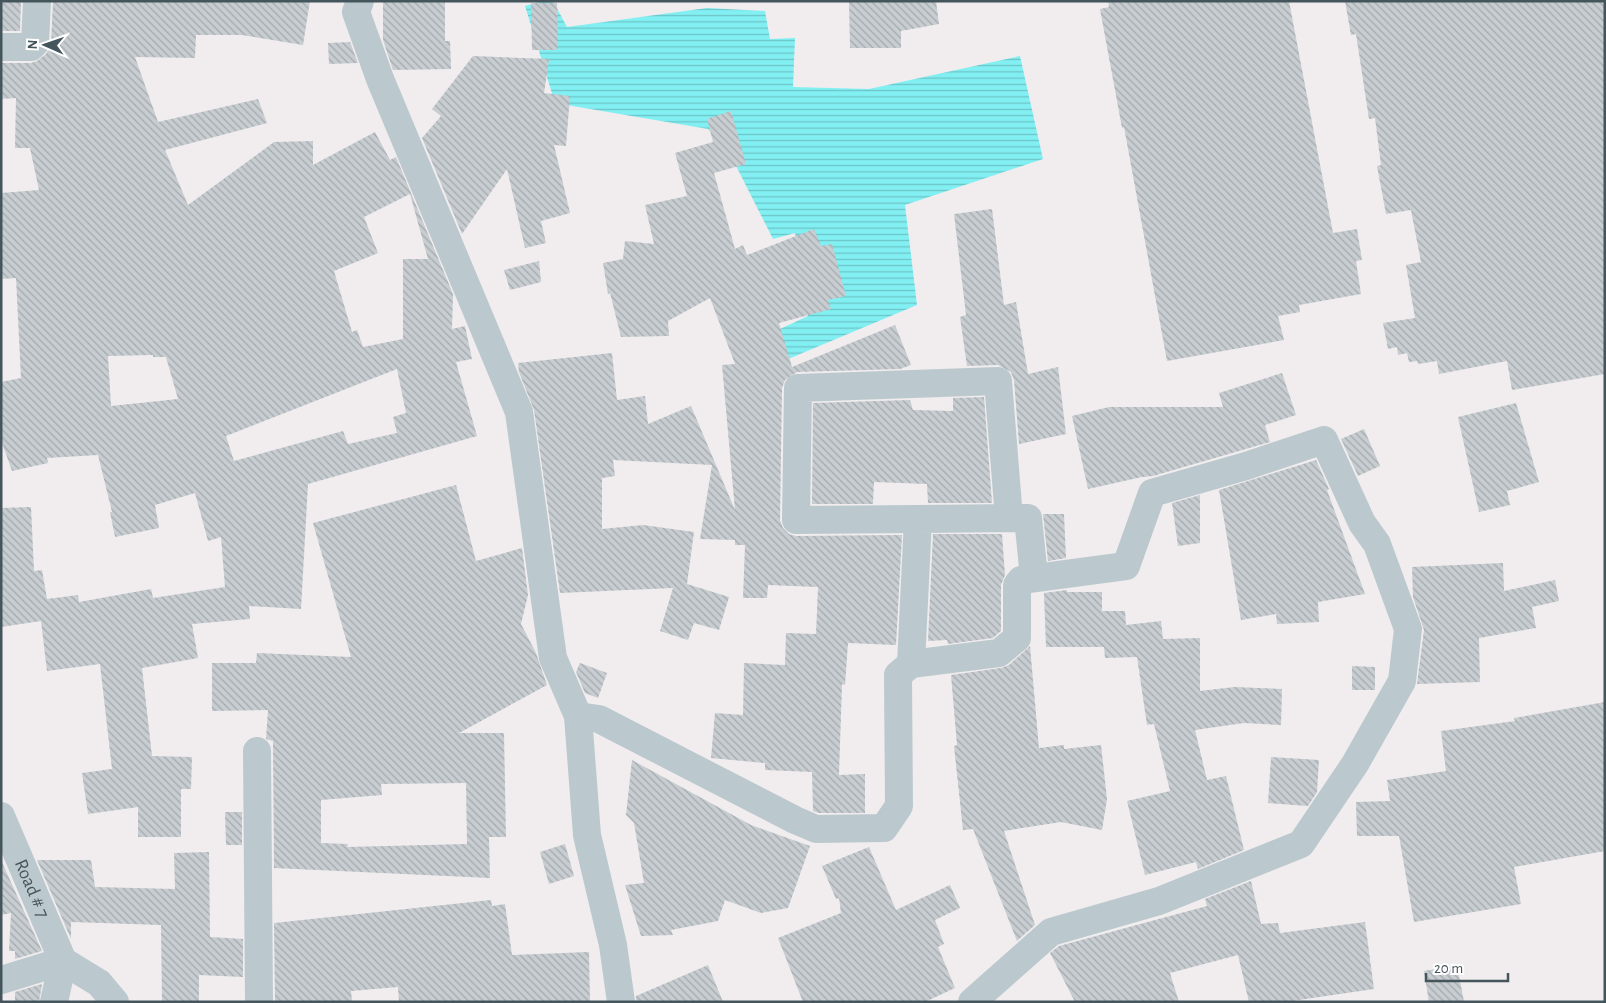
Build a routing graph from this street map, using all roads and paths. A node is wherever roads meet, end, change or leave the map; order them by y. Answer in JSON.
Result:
{"nodes":[{"id":1,"x":37,"y":1,"type":"edge"},
{"id":2,"x":360,"y":1,"type":"edge"},
{"id":3,"x":1,"y":48,"type":"edge"},
{"id":4,"x":918,"y":518,"type":"junction"},
{"id":5,"x":1009,"y":518,"type":"junction"},
{"id":6,"x":1034,"y":576,"type":"junction"},
{"id":7,"x":911,"y":664,"type":"junction"},
{"id":8,"x":578,"y":716,"type":"junction"},
{"id":9,"x":257,"y":750,"type":"dead end"},
{"id":10,"x":1,"y":816,"type":"edge"},
{"id":11,"x":62,"y":961,"type":"junction"},
{"id":12,"x":1,"y":980,"type":"edge"},
{"id":13,"x":54,"y":1002,"type":"edge"},
{"id":14,"x":115,"y":1002,"type":"edge"},
{"id":15,"x":259,"y":1002,"type":"edge"},
{"id":16,"x":621,"y":1002,"type":"edge"},
{"id":17,"x":972,"y":1002,"type":"edge"}],
"edges":[{"from":1,"to":3,"type":"street"},
{"from":2,"to":8,"type":"street"},
{"from":4,"to":5,"type":"street"},
{"from":4,"to":5,"type":"street"},
{"from":4,"to":7,"type":"street"},
{"from":5,"to":6,"type":"street"},
{"from":6,"to":7,"type":"street"},
{"from":6,"to":17,"type":"street"},
{"from":7,"to":8,"type":"street"},
{"from":8,"to":16,"type":"street"},
{"from":9,"to":15,"type":"street"},
{"from":10,"to":11,"type":"street","name":"Road # 7"},
{"from":11,"to":12,"type":"street"},
{"from":11,"to":13,"type":"street"},
{"from":11,"to":14,"type":"street"}]}
